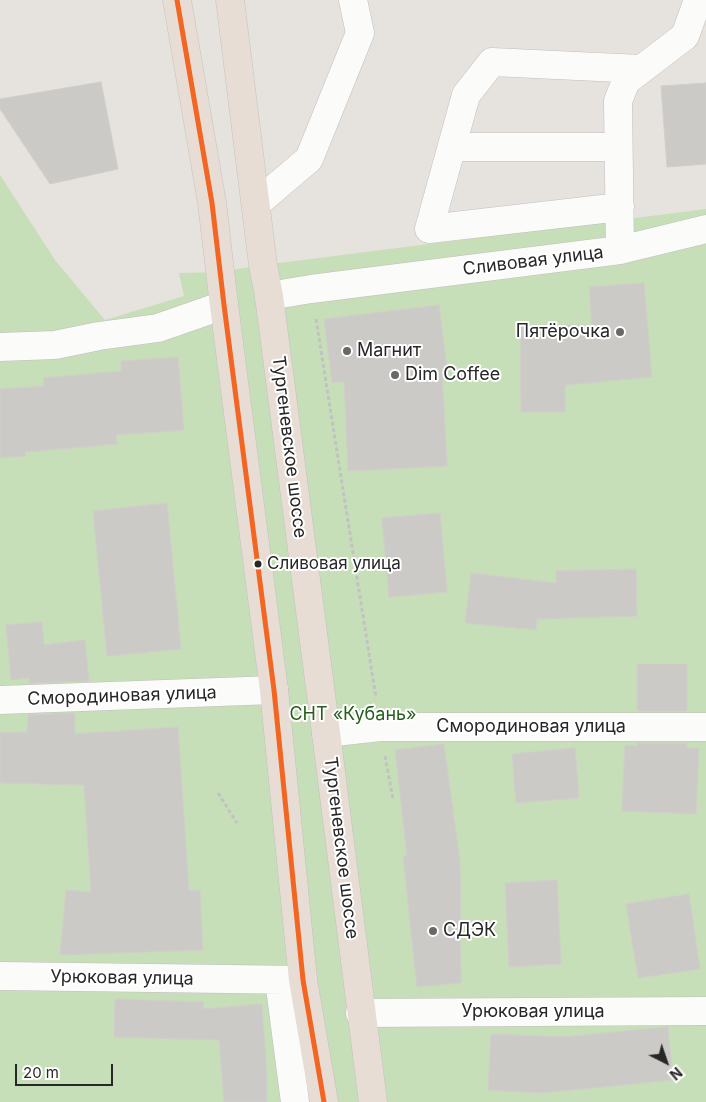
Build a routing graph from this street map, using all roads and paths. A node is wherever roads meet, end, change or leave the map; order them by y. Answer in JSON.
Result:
{"nodes":[{"id":1,"x":177,"y":0,"type":"edge"},
{"id":2,"x":230,"y":0,"type":"edge"},
{"id":3,"x":353,"y":0,"type":"edge"},
{"id":4,"x":698,"y":0,"type":"edge"},
{"id":5,"x":642,"y":69,"type":"junction"},
{"id":6,"x":452,"y":147,"type":"junction"},
{"id":7,"x":618,"y":147,"type":"junction"},
{"id":8,"x":256,"y":204,"type":"junction"},
{"id":9,"x":620,"y":207,"type":"junction"},
{"id":10,"x":706,"y":229,"type":"edge"},
{"id":11,"x":620,"y":250,"type":"junction"},
{"id":12,"x":311,"y":289,"type":"junction"},
{"id":13,"x":269,"y":296,"type":"junction"},
{"id":14,"x":224,"y":305,"type":"junction"},
{"id":15,"x":0,"y":347,"type":"edge"},
{"id":16,"x":274,"y":690,"type":"junction"},
{"id":17,"x":0,"y":700,"type":"edge"},
{"id":18,"x":380,"y":727,"type":"junction"},
{"id":19,"x":706,"y":727,"type":"edge"},
{"id":20,"x":326,"y":733,"type":"junction"},
{"id":21,"x":218,"y":793,"type":"dead end"},
{"id":22,"x":393,"y":799,"type":"dead end"},
{"id":23,"x":237,"y":823,"type":"dead end"},
{"id":24,"x":0,"y":976,"type":"edge"},
{"id":25,"x":291,"y":980,"type":"junction"},
{"id":26,"x":706,"y":1011,"type":"edge"},
{"id":27,"x":360,"y":1013,"type":"junction"},
{"id":28,"x":295,"y":1102,"type":"edge"},
{"id":29,"x":324,"y":1102,"type":"edge"},
{"id":30,"x":372,"y":1102,"type":"edge"}],
"edges":[{"from":1,"to":14,"type":"highway"},
{"from":2,"to":8,"type":"highway","name":"Тургеневское шоссе"},
{"from":3,"to":8,"type":"street"},
{"from":4,"to":5,"type":"street"},
{"from":5,"to":6,"type":"street"},
{"from":5,"to":7,"type":"street"},
{"from":6,"to":7,"type":"street"},
{"from":6,"to":9,"type":"street"},
{"from":7,"to":9,"type":"street"},
{"from":8,"to":13,"type":"highway","name":"Тургеневское шоссе"},
{"from":9,"to":11,"type":"street"},
{"from":10,"to":11,"type":"street","name":"Сливовая улица"},
{"from":11,"to":12,"type":"street","name":"Сливовая улица"},
{"from":12,"to":13,"type":"street","name":"Сливовая улица"},
{"from":12,"to":18,"type":"path"},
{"from":13,"to":20,"type":"highway","name":"Тургеневское шоссе"},
{"from":14,"to":15,"type":"street"},
{"from":14,"to":16,"type":"highway"},
{"from":16,"to":17,"type":"street","name":"Смородиновая улица"},
{"from":16,"to":25,"type":"highway"},
{"from":18,"to":19,"type":"street","name":"Смородиновая улица"},
{"from":18,"to":20,"type":"street","name":"Смородиновая улица"},
{"from":18,"to":22,"type":"path"},
{"from":20,"to":27,"type":"highway","name":"Тургеневское шоссе"},
{"from":21,"to":23,"type":"path"},
{"from":24,"to":25,"type":"street","name":"Урюковая улица"},
{"from":25,"to":28,"type":"street"},
{"from":25,"to":29,"type":"highway"},
{"from":26,"to":27,"type":"street","name":"Урюковая улица"},
{"from":27,"to":30,"type":"highway","name":"Тургеневское шоссе"}]}
